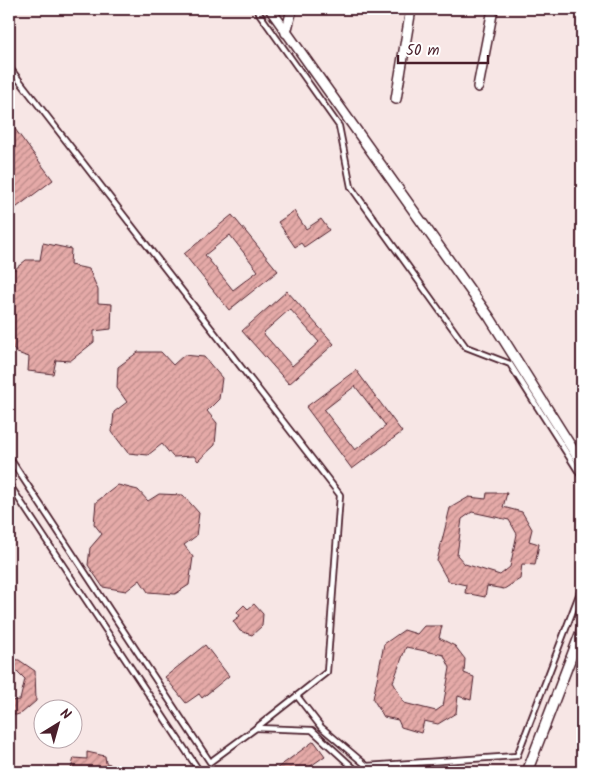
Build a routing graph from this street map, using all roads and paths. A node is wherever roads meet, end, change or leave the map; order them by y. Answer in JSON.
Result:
{"nodes":[{"id":1,"x":256,"y":9,"type":"edge"},
{"id":2,"x":270,"y":9,"type":"edge"},
{"id":3,"x":292,"y":9,"type":"edge"},
{"id":4,"x":411,"y":9,"type":"edge"},
{"id":5,"x":493,"y":9,"type":"edge"},
{"id":6,"x":286,"y":33,"type":"junction"},
{"id":7,"x":9,"y":67,"type":"edge"},
{"id":8,"x":478,"y":86,"type":"dead end"},
{"id":9,"x":396,"y":99,"type":"dead end"},
{"id":10,"x":9,"y":457,"type":"edge"},
{"id":11,"x":582,"y":464,"type":"edge"},
{"id":12,"x":582,"y":477,"type":"edge"},
{"id":13,"x":9,"y":484,"type":"edge"},
{"id":14,"x":582,"y":586,"type":"edge"},
{"id":15,"x":582,"y":629,"type":"edge"},
{"id":16,"x":297,"y":696,"type":"junction"},
{"id":17,"x":256,"y":728,"type":"junction"},
{"id":18,"x":200,"y":772,"type":"edge"},
{"id":19,"x":358,"y":772,"type":"edge"},
{"id":20,"x":527,"y":772,"type":"edge"}],
"edges":[{"from":1,"to":12,"type":"lane"},
{"from":2,"to":6,"type":"street"},
{"from":3,"to":6,"type":"street"},
{"from":4,"to":9,"type":"street"},
{"from":5,"to":8,"type":"street"},
{"from":6,"to":11,"type":"street"},
{"from":7,"to":16,"type":"lane"},
{"from":10,"to":17,"type":"lane"},
{"from":13,"to":18,"type":"lane"},
{"from":14,"to":16,"type":"lane"},
{"from":15,"to":20,"type":"street"},
{"from":16,"to":17,"type":"lane"},
{"from":17,"to":19,"type":"lane"}]}
